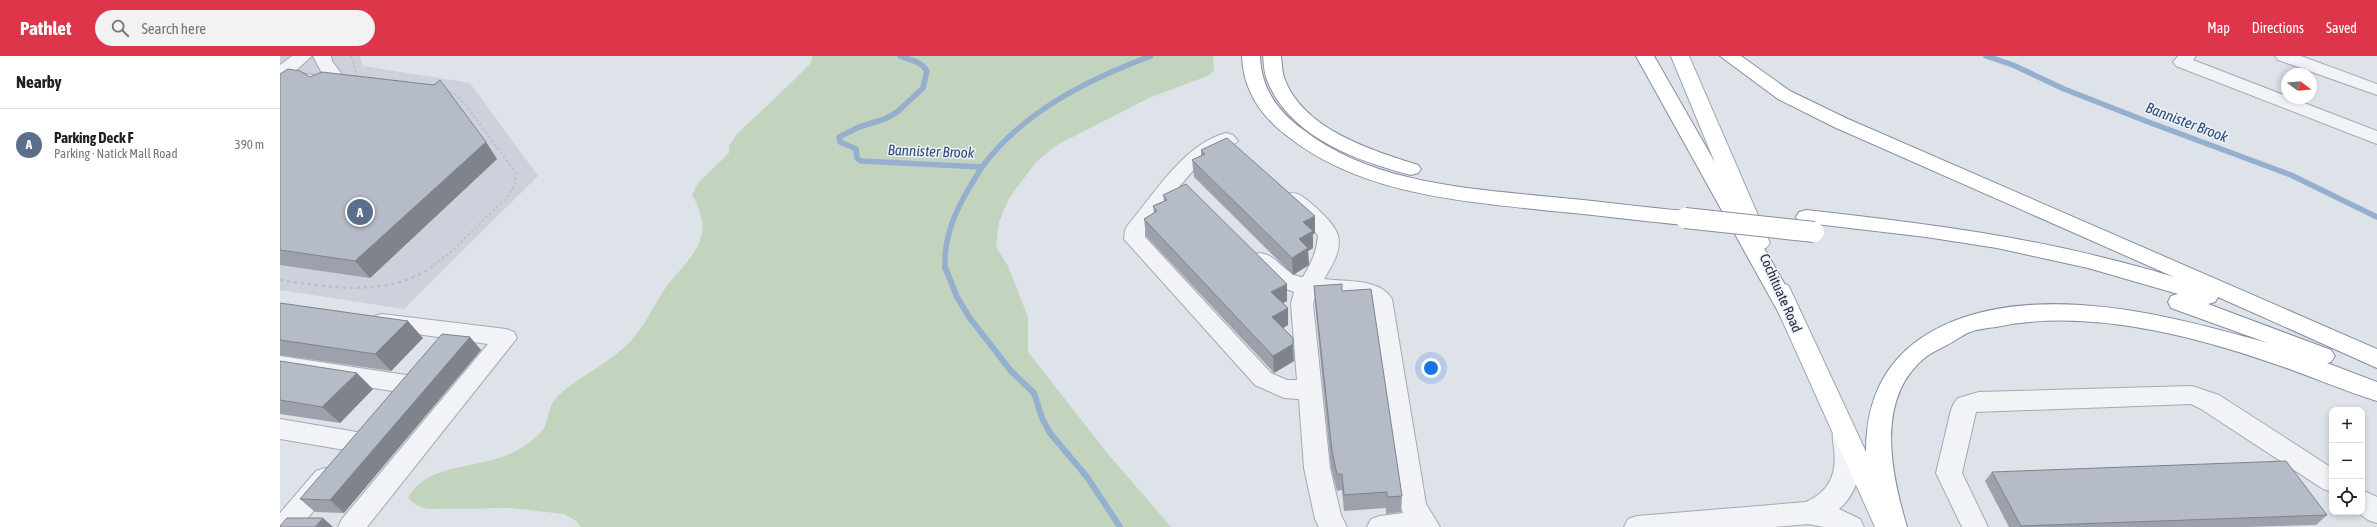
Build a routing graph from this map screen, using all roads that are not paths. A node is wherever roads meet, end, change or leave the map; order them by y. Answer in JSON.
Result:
{"nodes":[{"id":1,"x":303,"y":56,"type":"edge"},
{"id":2,"x":322,"y":56,"type":"edge"},
{"id":3,"x":1251,"y":56,"type":"edge"},
{"id":4,"x":1272,"y":56,"type":"edge"},
{"id":5,"x":1645,"y":56,"type":"edge"},
{"id":6,"x":1680,"y":56,"type":"edge"},
{"id":7,"x":1729,"y":56,"type":"edge"},
{"id":8,"x":2187,"y":56,"type":"edge"},
{"id":9,"x":2284,"y":56,"type":"edge"},
{"id":10,"x":280,"y":75,"type":"edge"},
{"id":11,"x":2377,"y":90,"type":"edge"},
{"id":12,"x":2377,"y":138,"type":"edge"},
{"id":13,"x":1244,"y":155,"type":"edge"},
{"id":14,"x":1278,"y":187,"type":"edge"},
{"id":15,"x":1682,"y":211,"type":"junction"},
{"id":16,"x":1810,"y":225,"type":"junction"},
{"id":17,"x":1244,"y":242,"type":"edge"},
{"id":18,"x":1310,"y":286,"type":"junction"},
{"id":19,"x":1789,"y":311,"type":"junction"},
{"id":20,"x":358,"y":318,"type":"edge"},
{"id":21,"x":2377,"y":359,"type":"edge"},
{"id":22,"x":280,"y":365,"type":"edge"},
{"id":23,"x":422,"y":367,"type":"junction"},
{"id":24,"x":2377,"y":381,"type":"edge"},
{"id":25,"x":1310,"y":390,"type":"junction"},
{"id":26,"x":2377,"y":392,"type":"edge"},
{"id":27,"x":1841,"y":425,"type":"junction"},
{"id":28,"x":280,"y":429,"type":"edge"},
{"id":29,"x":2329,"y":479,"type":"edge"},
{"id":30,"x":2365,"y":503,"type":"edge"},
{"id":31,"x":2377,"y":512,"type":"edge"},
{"id":32,"x":1808,"y":513,"type":"junction"},
{"id":33,"x":286,"y":524,"type":"edge"},
{"id":34,"x":1423,"y":524,"type":"edge"},
{"id":35,"x":330,"y":525,"type":"edge"},
{"id":36,"x":351,"y":527,"type":"edge"},
{"id":37,"x":1334,"y":527,"type":"edge"},
{"id":38,"x":1380,"y":527,"type":"edge"},
{"id":39,"x":1637,"y":527,"type":"edge"},
{"id":40,"x":1851,"y":527,"type":"edge"},
{"id":41,"x":1888,"y":527,"type":"edge"},
{"id":42,"x":1894,"y":527,"type":"edge"},
{"id":43,"x":1974,"y":527,"type":"edge"}],
"edges":[{"from":1,"to":10,"type":"street"},
{"from":2,"to":10,"type":"street"},
{"from":3,"to":15,"type":"main road"},
{"from":4,"to":15,"type":"main road"},
{"from":5,"to":19,"type":"main road"},
{"from":6,"to":19,"type":"main road","name":"Cochituate Road"},
{"from":7,"to":21,"type":"main road"},
{"from":8,"to":12,"type":"street"},
{"from":9,"to":11,"type":"street"},
{"from":13,"to":25,"type":"street"},
{"from":14,"to":18,"type":"street"},
{"from":15,"to":16,"type":"main road","bridge":true},
{"from":16,"to":21,"type":"main road"},
{"from":16,"to":24,"type":"main road"},
{"from":17,"to":18,"type":"street"},
{"from":18,"to":25,"type":"street"},
{"from":18,"to":34,"type":"street"},
{"from":19,"to":27,"type":"main road","name":"Cochituate Road"},
{"from":20,"to":23,"type":"street"},
{"from":22,"to":23,"type":"street"},
{"from":23,"to":36,"type":"street"},
{"from":25,"to":37,"type":"street"},
{"from":26,"to":42,"type":"main road"},
{"from":27,"to":32,"type":"street"},
{"from":27,"to":41,"type":"main road","name":"Cochituate Road"},
{"from":28,"to":33,"type":"street"},
{"from":29,"to":43,"type":"street"},
{"from":30,"to":31,"type":"street"},
{"from":32,"to":39,"type":"street"},
{"from":32,"to":40,"type":"street"},
{"from":33,"to":35,"type":"street"},
{"from":34,"to":38,"type":"street"}]}
